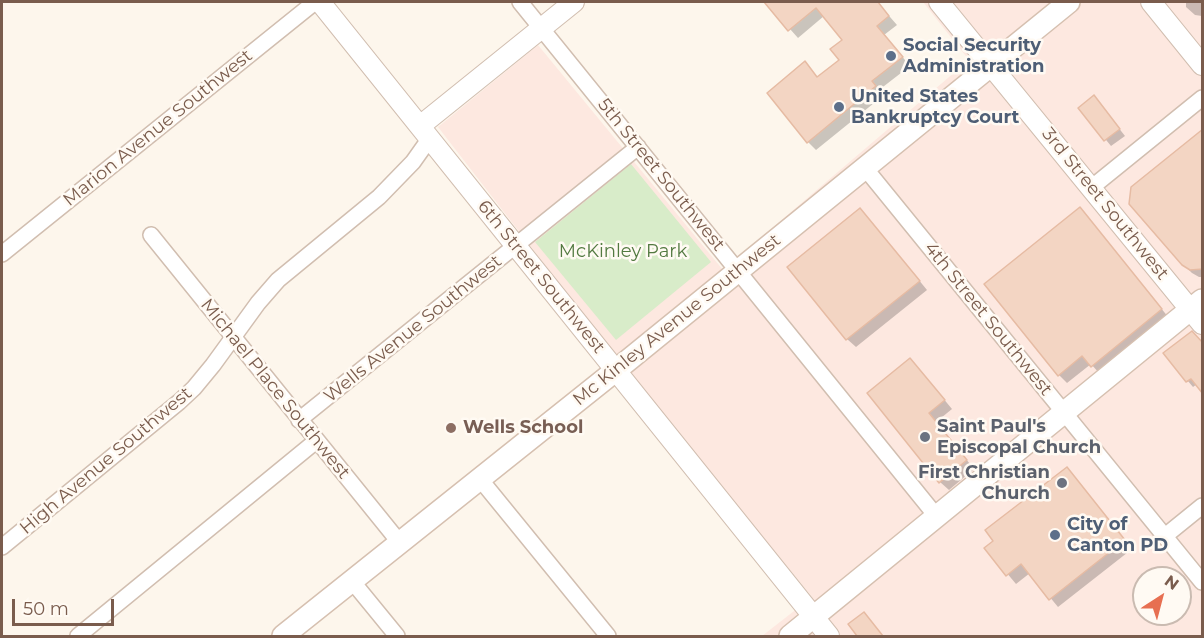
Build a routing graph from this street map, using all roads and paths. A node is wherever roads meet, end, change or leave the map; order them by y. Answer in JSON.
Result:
{"nodes":[{"id":1,"x":321,"y":2,"type":"edge"},
{"id":2,"x":520,"y":2,"type":"edge"},
{"id":3,"x":574,"y":2,"type":"edge"},
{"id":4,"x":939,"y":2,"type":"edge"},
{"id":5,"x":1069,"y":2,"type":"edge"},
{"id":6,"x":1151,"y":2,"type":"edge"},
{"id":7,"x":541,"y":28,"type":"junction"},
{"id":8,"x":991,"y":65,"type":"junction"},
{"id":9,"x":1203,"y":65,"type":"edge"},
{"id":10,"x":1203,"y":98,"type":"edge"},
{"id":11,"x":425,"y":132,"type":"junction"},
{"id":12,"x":638,"y":147,"type":"junction"},
{"id":13,"x":865,"y":168,"type":"junction"},
{"id":14,"x":1091,"y":188,"type":"junction"},
{"id":15,"x":151,"y":235,"type":"dead end"},
{"id":16,"x":516,"y":246,"type":"junction"},
{"id":17,"x":2,"y":254,"type":"edge"},
{"id":18,"x":738,"y":270,"type":"junction"},
{"id":19,"x":1199,"y":311,"type":"edge"},
{"id":20,"x":233,"y":337,"type":"junction"},
{"id":21,"x":615,"y":371,"type":"junction"},
{"id":22,"x":1065,"y":413,"type":"junction"},
{"id":23,"x":299,"y":420,"type":"junction"},
{"id":24,"x":316,"y":441,"type":"junction"},
{"id":25,"x":480,"y":479,"type":"junction"},
{"id":26,"x":1203,"y":506,"type":"edge"},
{"id":27,"x":937,"y":517,"type":"junction"},
{"id":28,"x":1165,"y":536,"type":"junction"},
{"id":29,"x":400,"y":543,"type":"junction"},
{"id":30,"x":2,"y":548,"type":"edge"},
{"id":31,"x":352,"y":581,"type":"junction"},
{"id":32,"x":1203,"y":582,"type":"edge"},
{"id":33,"x":814,"y":617,"type":"junction"},
{"id":34,"x":78,"y":636,"type":"edge"},
{"id":35,"x":284,"y":636,"type":"edge"},
{"id":36,"x":397,"y":636,"type":"edge"},
{"id":37,"x":608,"y":636,"type":"edge"},
{"id":38,"x":790,"y":636,"type":"edge"},
{"id":39,"x":829,"y":636,"type":"edge"}],
"edges":[{"from":1,"to":11,"type":"street","name":"6th Street Southwest"},
{"from":1,"to":17,"type":"street","name":"Marion Avenue Southwest"},
{"from":2,"to":7,"type":"street","name":"5th Street Southwest"},
{"from":3,"to":7,"type":"street","name":"High Avenue Southwest"},
{"from":4,"to":8,"type":"street","name":"3rd Street Southwest"},
{"from":5,"to":8,"type":"main road","name":"Mc Kinley Avenue Southwest"},
{"from":6,"to":9,"type":"street"},
{"from":7,"to":11,"type":"street","name":"High Avenue Southwest"},
{"from":7,"to":12,"type":"street","name":"5th Street Southwest"},
{"from":8,"to":13,"type":"main road","name":"Mc Kinley Avenue Southwest"},
{"from":8,"to":14,"type":"street","name":"3rd Street Southwest"},
{"from":10,"to":14,"type":"street"},
{"from":11,"to":16,"type":"street","name":"6th Street Southwest"},
{"from":11,"to":20,"type":"street","name":"High Avenue Southwest"},
{"from":12,"to":16,"type":"street","name":"Wells Avenue Southwest"},
{"from":12,"to":18,"type":"street","name":"5th Street Southwest"},
{"from":13,"to":18,"type":"main road","name":"Mc Kinley Avenue Southwest"},
{"from":13,"to":22,"type":"street","name":"4th Street Southwest"},
{"from":14,"to":19,"type":"street","name":"3rd Street Southwest"},
{"from":15,"to":20,"type":"street","name":"Michael Place Southwest"},
{"from":16,"to":21,"type":"street","name":"6th Street Southwest"},
{"from":16,"to":23,"type":"street","name":"Wells Avenue Southwest"},
{"from":18,"to":21,"type":"main road","name":"Mc Kinley Avenue Southwest"},
{"from":18,"to":27,"type":"street","name":"5th Street Southwest"},
{"from":19,"to":22,"type":"main road"},
{"from":20,"to":23,"type":"street","name":"Michael Place Southwest"},
{"from":20,"to":30,"type":"street","name":"High Avenue Southwest"},
{"from":21,"to":25,"type":"main road","name":"Mc Kinley Avenue Southwest"},
{"from":21,"to":33,"type":"street","name":"6th Street Southwest"},
{"from":22,"to":27,"type":"main road"},
{"from":22,"to":28,"type":"street","name":"4th Street Southwest"},
{"from":23,"to":24,"type":"street","name":"Michael Place Southwest"},
{"from":24,"to":29,"type":"street","name":"Michael Place Southwest"},
{"from":24,"to":34,"type":"street"},
{"from":25,"to":29,"type":"main road","name":"Mc Kinley Avenue Southwest"},
{"from":25,"to":37,"type":"street"},
{"from":26,"to":28,"type":"street"},
{"from":27,"to":33,"type":"main road"},
{"from":28,"to":32,"type":"street","name":"4th Street Southwest"},
{"from":29,"to":31,"type":"main road","name":"Mc Kinley Avenue Southwest"},
{"from":31,"to":35,"type":"main road","name":"Mc Kinley Avenue Southwest"},
{"from":31,"to":36,"type":"street"},
{"from":33,"to":38,"type":"main road"},
{"from":33,"to":39,"type":"street","name":"6th Street Southwest"}]}
